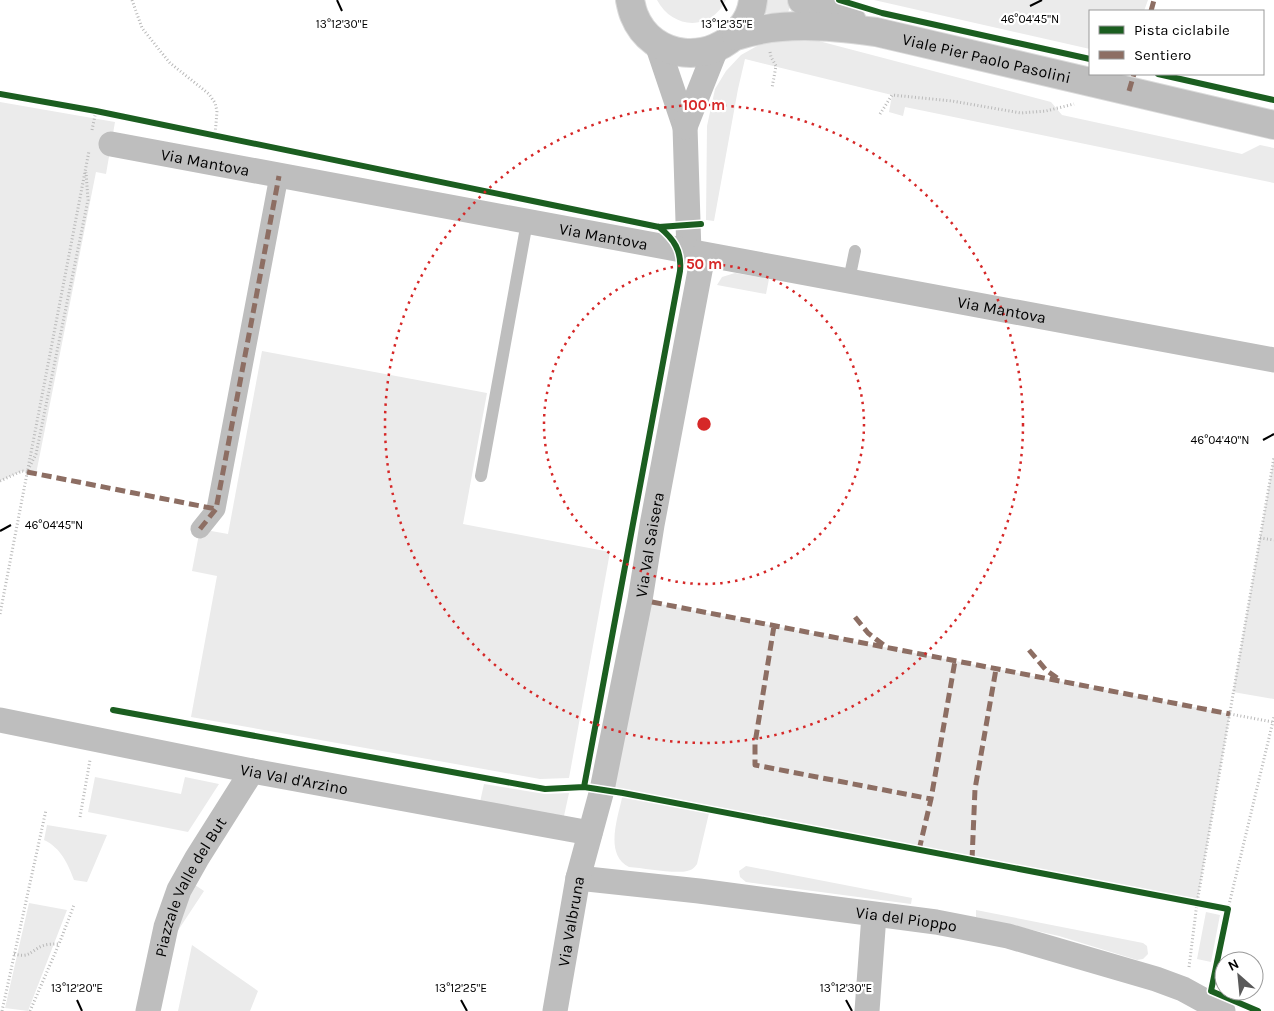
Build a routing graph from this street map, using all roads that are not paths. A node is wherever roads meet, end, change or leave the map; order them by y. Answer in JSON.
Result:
{"nodes":[{"id":1,"x":753,"y":0,"type":"edge"},
{"id":2,"x":802,"y":0,"type":"edge"},
{"id":3,"x":628,"y":2,"type":"edge"},
{"id":4,"x":876,"y":32,"type":"junction"},
{"id":5,"x":726,"y":42,"type":"junction"},
{"id":6,"x":657,"y":44,"type":"junction"},
{"id":7,"x":1274,"y":125,"type":"edge"},
{"id":8,"x":685,"y":127,"type":"junction"},
{"id":9,"x":101,"y":142,"type":"road end"},
{"id":10,"x":279,"y":176,"type":"junction"},
{"id":11,"x":527,"y":222,"type":"junction"},
{"id":12,"x":855,"y":252,"type":"dead end"},
{"id":13,"x":696,"y":254,"type":"junction"},
{"id":14,"x":850,"y":280,"type":"junction"},
{"id":15,"x":1274,"y":360,"type":"edge"},
{"id":16,"x":481,"y":476,"type":"dead end"},
{"id":17,"x":200,"y":529,"type":"dead end"},
{"id":18,"x":0,"y":720,"type":"edge"},
{"id":19,"x":252,"y":770,"type":"junction"},
{"id":20,"x":590,"y":833,"type":"junction"},
{"id":21,"x":578,"y":878,"type":"junction"},
{"id":22,"x":874,"y":915,"type":"junction"},
{"id":23,"x":148,"y":1011,"type":"edge"},
{"id":24,"x":555,"y":1011,"type":"edge"},
{"id":25,"x":867,"y":1011,"type":"edge"},
{"id":26,"x":1223,"y":1011,"type":"edge"}],
"edges":[{"from":1,"to":5,"type":"main road"},
{"from":2,"to":4,"type":"main road","name":"Viale Pier Paolo Pasolini"},
{"from":3,"to":6,"type":"main road"},
{"from":4,"to":5,"type":"main road","name":"Viale Pier Paolo Pasolini"},
{"from":4,"to":7,"type":"main road","name":"Viale Pier Paolo Pasolini"},
{"from":5,"to":6,"type":"main road","name":"Viale Pier Paolo Pasolini"},
{"from":5,"to":8,"type":"street"},
{"from":6,"to":8,"type":"street"},
{"from":8,"to":13,"type":"street","name":"Via Val Saisera"},
{"from":9,"to":10,"type":"street","name":"Via Mantova"},
{"from":10,"to":11,"type":"street","name":"Via Mantova"},
{"from":10,"to":17,"type":"street"},
{"from":11,"to":13,"type":"street","name":"Via Mantova"},
{"from":11,"to":16,"type":"lane"},
{"from":12,"to":14,"type":"lane"},
{"from":13,"to":14,"type":"street","name":"Via Mantova"},
{"from":13,"to":20,"type":"street","name":"Via Val Saisera"},
{"from":14,"to":15,"type":"street","name":"Via Mantova"},
{"from":18,"to":19,"type":"street","name":"Via Val d'Arzino"},
{"from":19,"to":20,"type":"street","name":"Via Val d'Arzino"},
{"from":19,"to":23,"type":"street","name":"Piazzale Valle del But"},
{"from":20,"to":21,"type":"street","name":"Via Valbruna"},
{"from":21,"to":22,"type":"street","name":"Via del Pioppo"},
{"from":21,"to":24,"type":"street","name":"Via Valbruna"},
{"from":22,"to":25,"type":"street"},
{"from":22,"to":26,"type":"street","name":"Via del Pioppo"}]}
